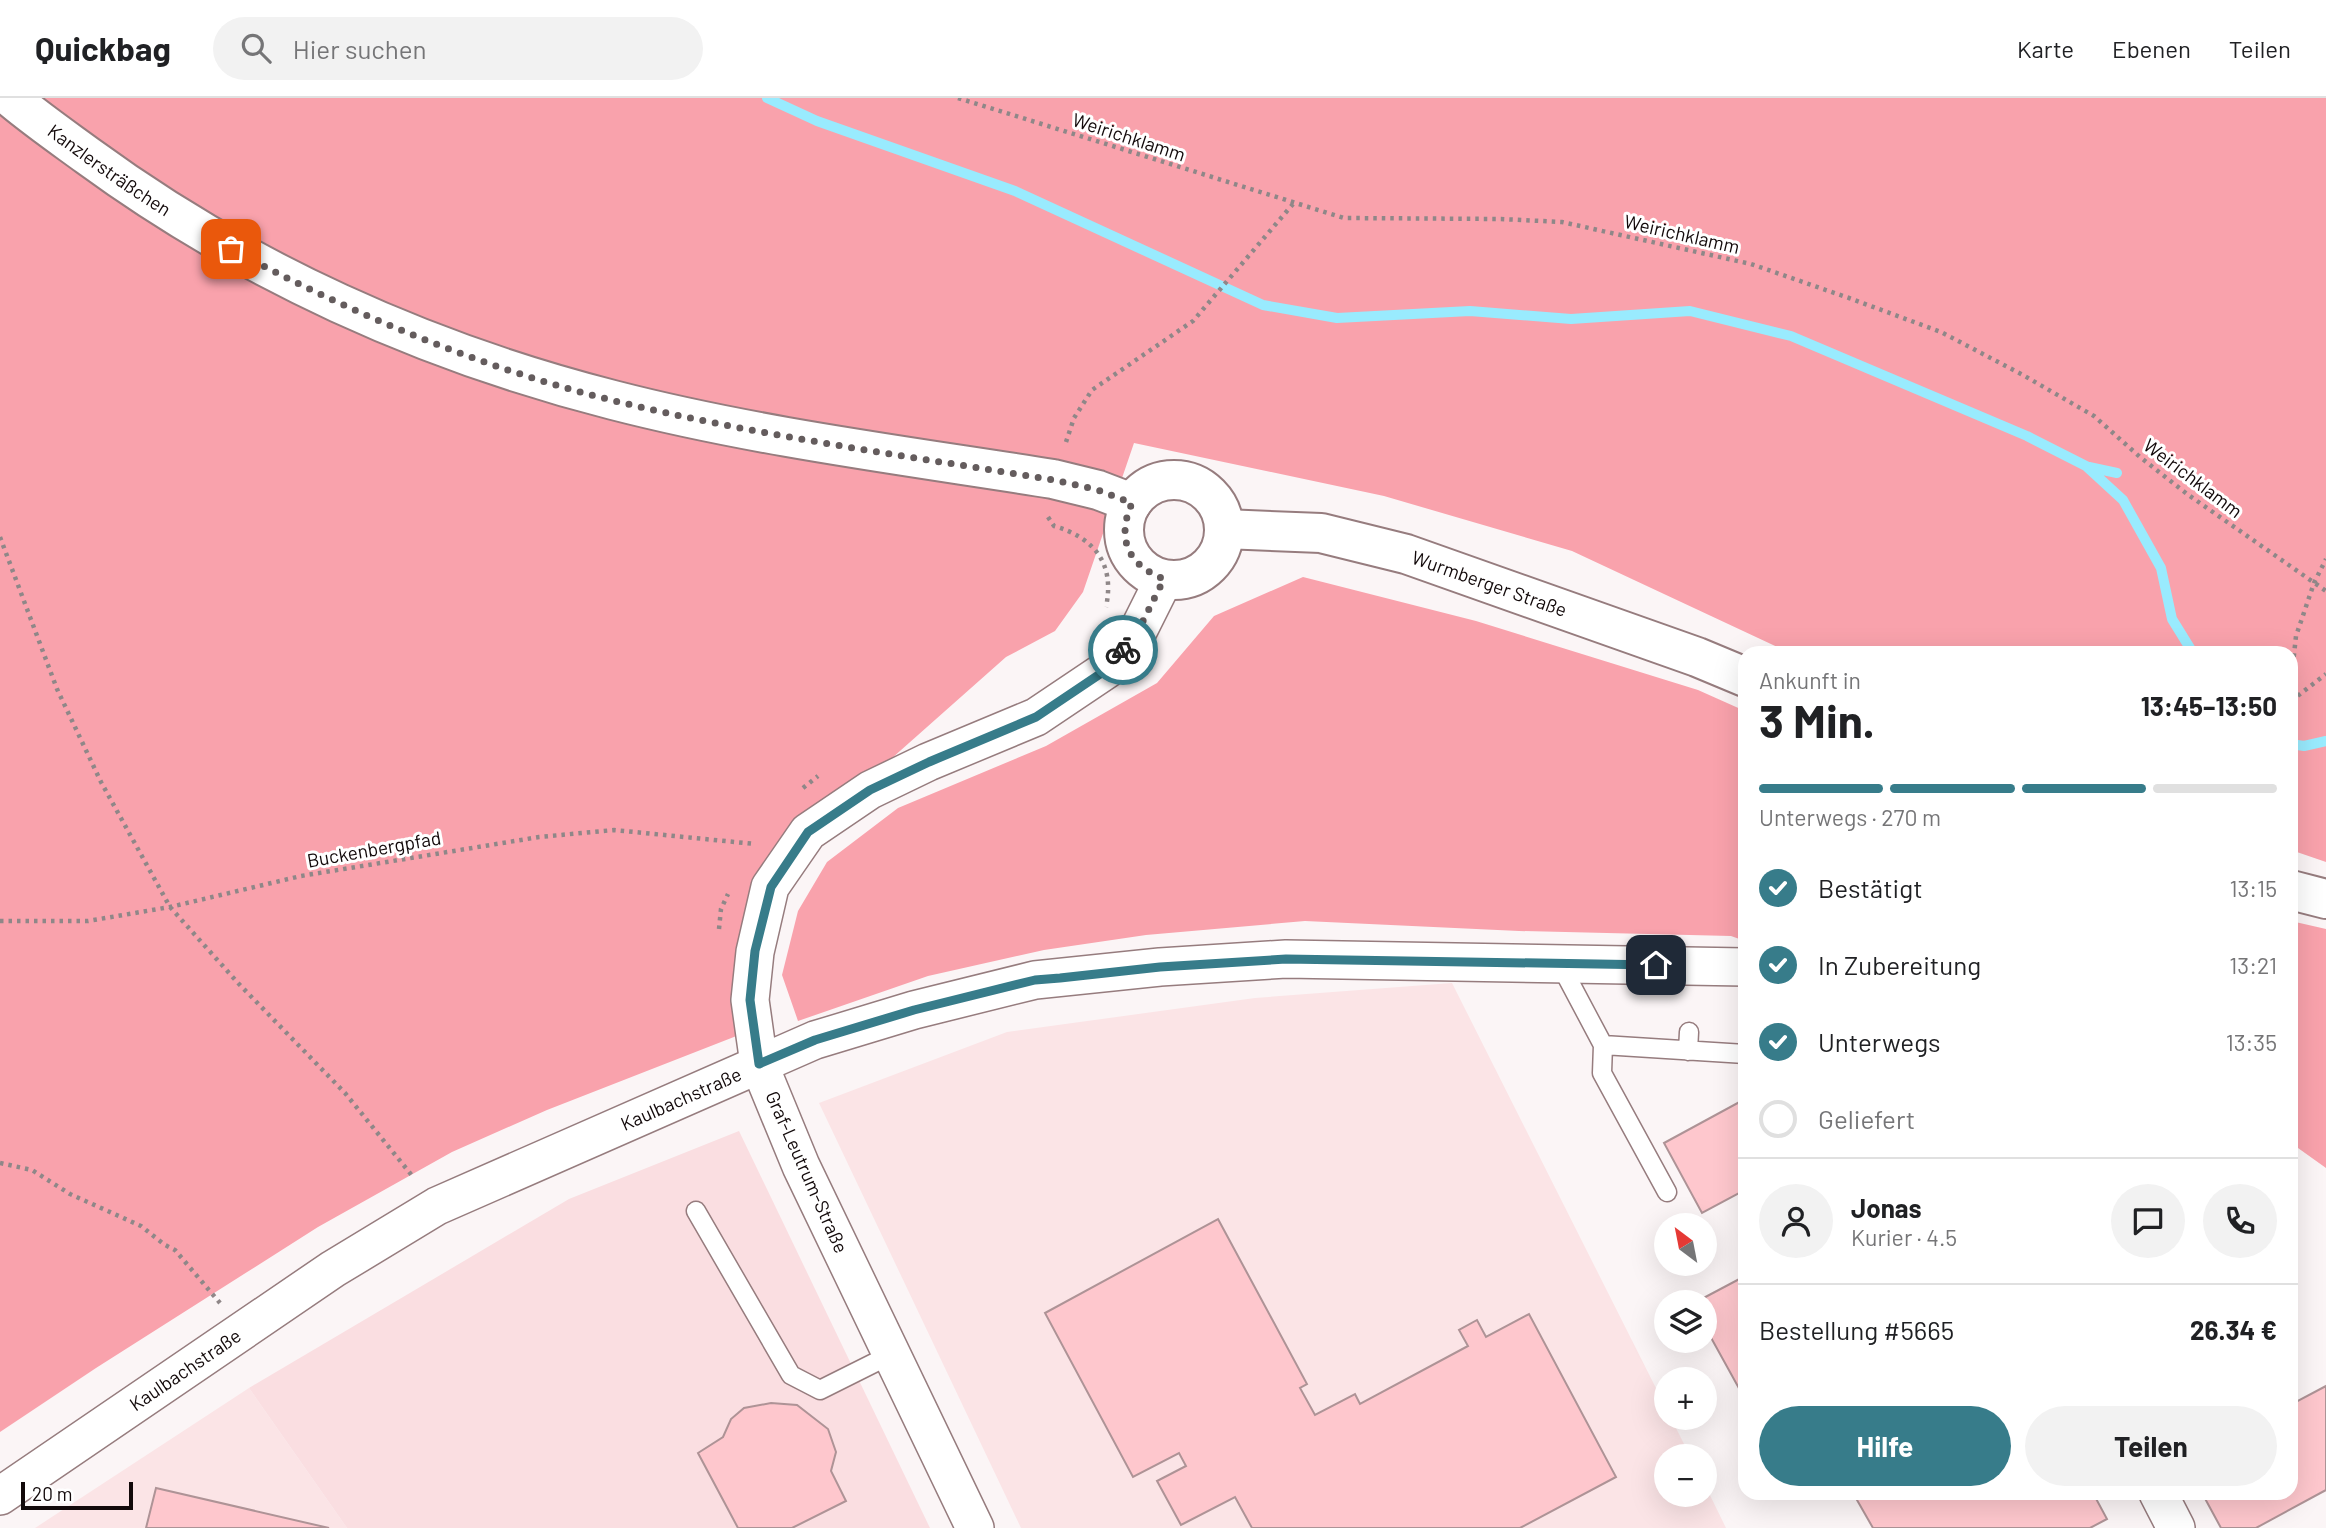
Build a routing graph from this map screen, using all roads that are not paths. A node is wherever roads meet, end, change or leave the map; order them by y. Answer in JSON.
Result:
{"nodes":[{"id":1,"x":11,"y":98,"type":"edge"},
{"id":2,"x":1132,"y":503,"type":"junction"},
{"id":3,"x":1224,"y":529,"type":"junction"},
{"id":4,"x":1164,"y":579,"type":"junction"},
{"id":5,"x":1738,"y":674,"type":"edge"},
{"id":6,"x":2298,"y":892,"type":"edge"},
{"id":7,"x":2326,"y":899,"type":"edge"},
{"id":8,"x":1560,"y":964,"type":"junction"},
{"id":9,"x":1738,"y":967,"type":"edge"},
{"id":10,"x":1689,"y":1032,"type":"dead end"},
{"id":11,"x":1603,"y":1045,"type":"junction"},
{"id":12,"x":1688,"y":1051,"type":"junction"},
{"id":13,"x":1738,"y":1054,"type":"edge"},
{"id":14,"x":759,"y":1064,"type":"junction"},
{"id":15,"x":1667,"y":1192,"type":"dead end"},
{"id":16,"x":696,"y":1211,"type":"dead end"},
{"id":17,"x":892,"y":1354,"type":"junction"},
{"id":18,"x":0,"y":1496,"type":"edge"},
{"id":19,"x":2162,"y":1500,"type":"edge"},
{"id":20,"x":975,"y":1528,"type":"edge"},
{"id":21,"x":2176,"y":1528,"type":"edge"}],
"edges":[{"from":1,"to":2,"type":"main road","name":"Kanzlersträßchen"},
{"from":2,"to":3,"type":"main road"},
{"from":2,"to":4,"type":"main road"},
{"from":3,"to":4,"type":"main road"},
{"from":3,"to":5,"type":"main road","name":"Wurmberger Straße"},
{"from":4,"to":14,"type":"street","name":"Graf-Leutrum-Straße"},
{"from":6,"to":7,"type":"main road"},
{"from":8,"to":9,"type":"street","name":"Kaulbachstraße"},
{"from":8,"to":11,"type":"lane"},
{"from":8,"to":14,"type":"street","name":"Kaulbachstraße"},
{"from":10,"to":12,"type":"lane"},
{"from":11,"to":12,"type":"lane"},
{"from":11,"to":15,"type":"lane"},
{"from":12,"to":13,"type":"lane"},
{"from":14,"to":17,"type":"street","name":"Graf-Leutrum-Straße"},
{"from":14,"to":18,"type":"street","name":"Kaulbachstraße"},
{"from":16,"to":17,"type":"lane"},
{"from":17,"to":20,"type":"street","name":"Graf-Leutrum-Straße"},
{"from":19,"to":21,"type":"street"}]}
